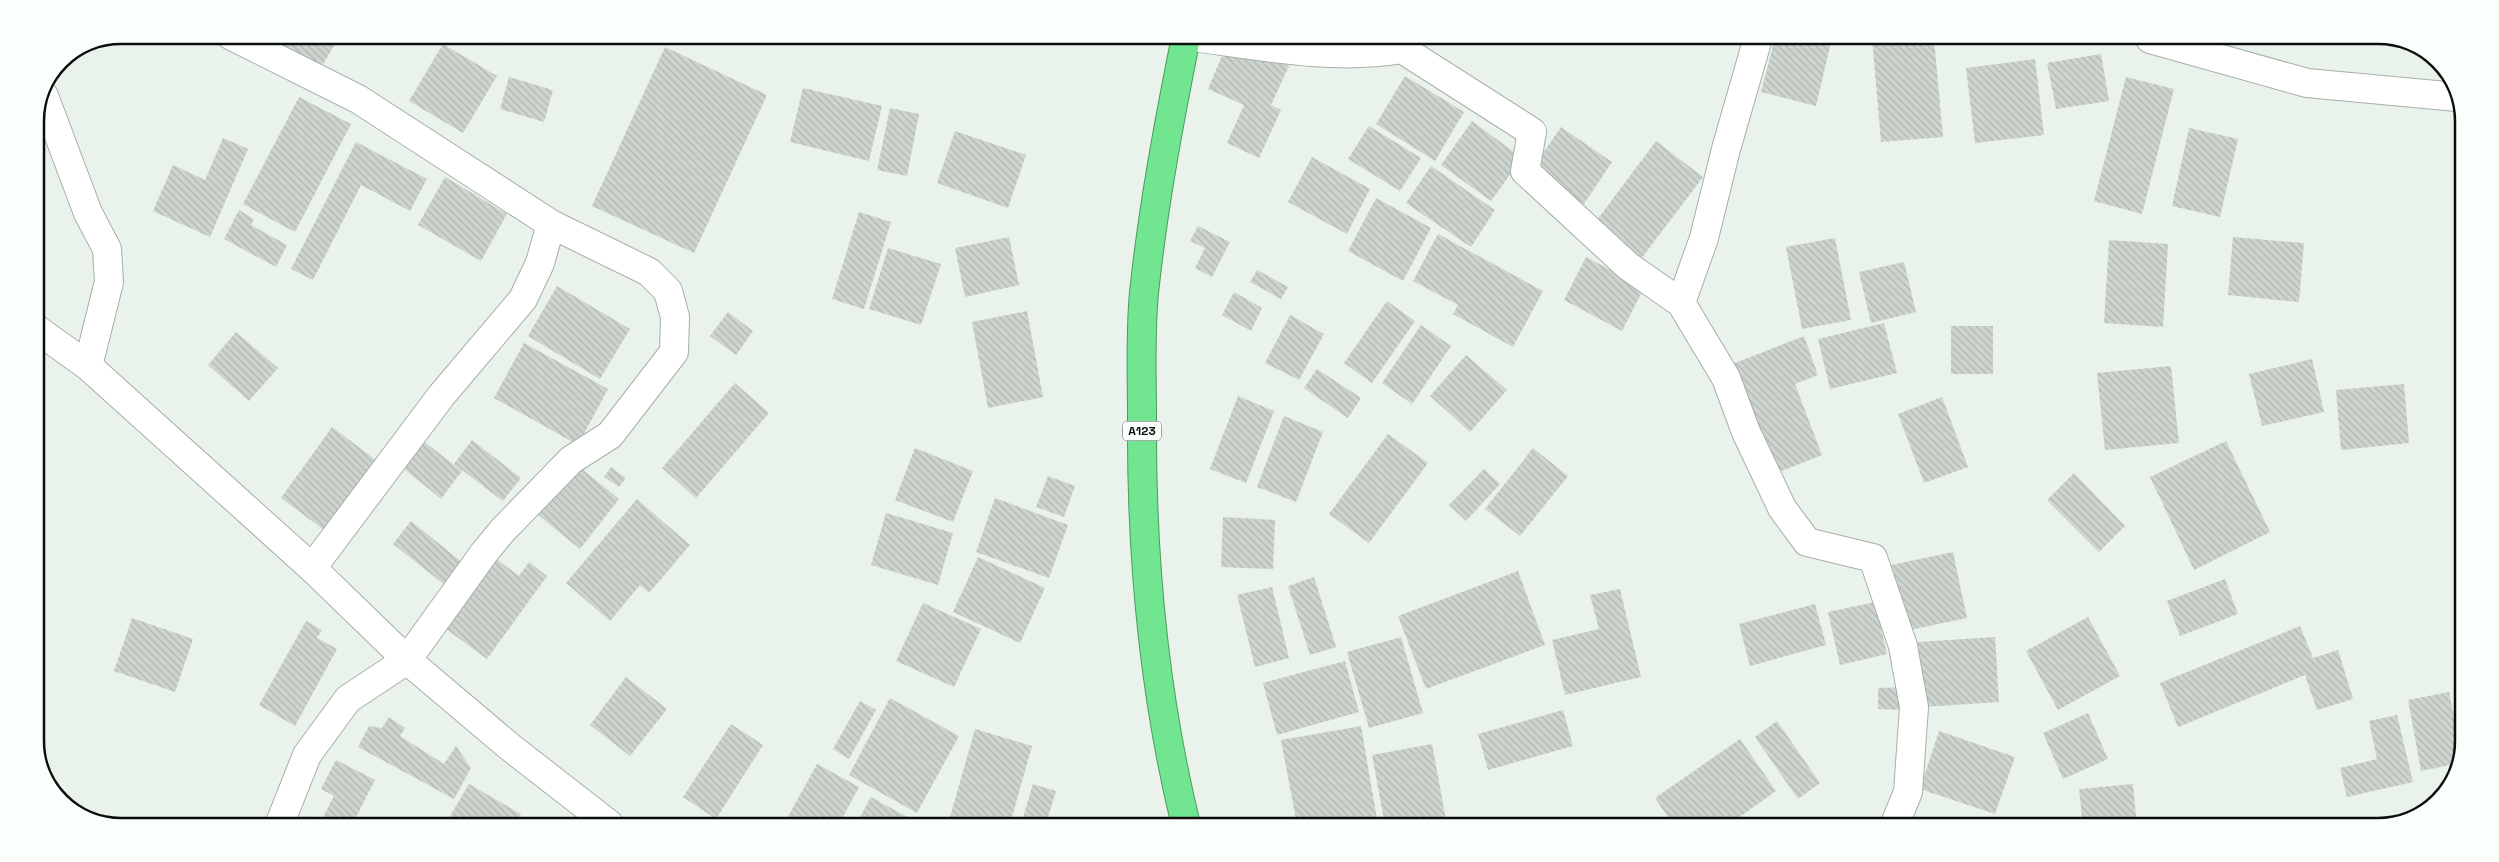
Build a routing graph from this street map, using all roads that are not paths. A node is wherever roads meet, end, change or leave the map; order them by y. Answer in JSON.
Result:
{"nodes":[{"id":1,"x":248,"y":44,"type":"edge"},
{"id":2,"x":1185,"y":44,"type":"edge"},
{"id":3,"x":1249,"y":44,"type":"edge"},
{"id":4,"x":1756,"y":44,"type":"edge"},
{"id":5,"x":2168,"y":44,"type":"edge"},
{"id":6,"x":2451,"y":96,"type":"edge"},
{"id":7,"x":46,"y":102,"type":"edge"},
{"id":8,"x":551,"y":224,"type":"junction"},
{"id":9,"x":1681,"y":303,"type":"junction"},
{"id":10,"x":44,"y":334,"type":"edge"},
{"id":11,"x":88,"y":366,"type":"junction"},
{"id":12,"x":312,"y":568,"type":"junction"},
{"id":13,"x":407,"y":660,"type":"junction"},
{"id":14,"x":282,"y":818,"type":"edge"},
{"id":15,"x":601,"y":818,"type":"edge"},
{"id":16,"x":1185,"y":818,"type":"edge"},
{"id":17,"x":1897,"y":818,"type":"edge"}],
"edges":[{"from":1,"to":8,"type":"street"},
{"from":2,"to":16,"type":"highway","number":"A123"},
{"from":3,"to":9,"type":"street"},
{"from":4,"to":9,"type":"street"},
{"from":5,"to":6,"type":"street"},
{"from":7,"to":11,"type":"street"},
{"from":8,"to":12,"type":"street"},
{"from":8,"to":13,"type":"street"},
{"from":9,"to":17,"type":"street"},
{"from":10,"to":11,"type":"street"},
{"from":11,"to":12,"type":"street"},
{"from":12,"to":13,"type":"street"},
{"from":13,"to":14,"type":"street"},
{"from":13,"to":15,"type":"street"}]}
